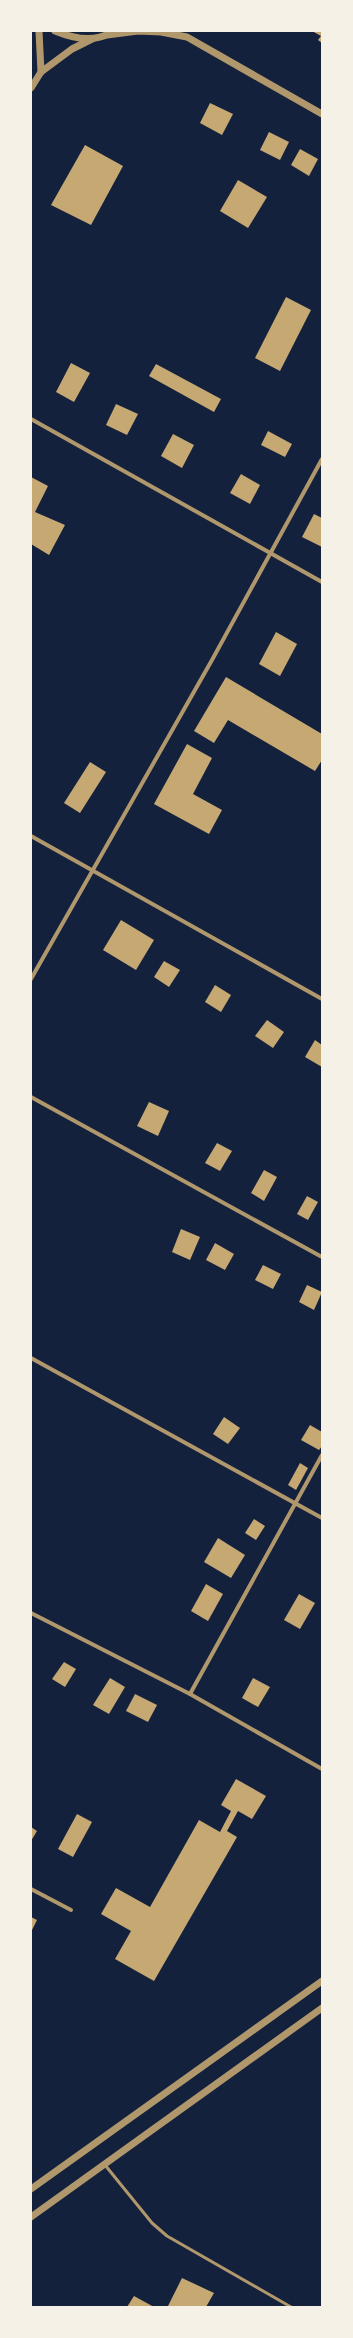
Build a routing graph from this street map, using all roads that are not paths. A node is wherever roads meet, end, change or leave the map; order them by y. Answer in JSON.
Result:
{"nodes":[{"id":1,"x":39,"y":31,"type":"edge"},
{"id":2,"x":55,"y":31,"type":"edge"},
{"id":3,"x":114,"y":31,"type":"edge"},
{"id":4,"x":181,"y":31,"type":"edge"},
{"id":5,"x":107,"y":35,"type":"junction"},
{"id":6,"x":187,"y":37,"type":"junction"},
{"id":7,"x":92,"y":39,"type":"junction"},
{"id":8,"x":41,"y":72,"type":"junction"},
{"id":9,"x":31,"y":88,"type":"edge"},
{"id":10,"x":322,"y":114,"type":"edge"},
{"id":11,"x":31,"y":419,"type":"edge"},
{"id":12,"x":322,"y":459,"type":"edge"},
{"id":13,"x":270,"y":553,"type":"junction"},
{"id":14,"x":322,"y":582,"type":"edge"},
{"id":15,"x":31,"y":836,"type":"edge"},
{"id":16,"x":92,"y":870,"type":"junction"},
{"id":17,"x":31,"y":979,"type":"edge"},
{"id":18,"x":322,"y":998,"type":"edge"},
{"id":19,"x":31,"y":1096,"type":"edge"},
{"id":20,"x":322,"y":1257,"type":"edge"},
{"id":21,"x":31,"y":1358,"type":"edge"},
{"id":22,"x":322,"y":1455,"type":"edge"},
{"id":23,"x":295,"y":1503,"type":"junction"},
{"id":24,"x":322,"y":1518,"type":"edge"},
{"id":25,"x":31,"y":1613,"type":"edge"},
{"id":26,"x":190,"y":1694,"type":"junction"},
{"id":27,"x":322,"y":1769,"type":"edge"},
{"id":28,"x":31,"y":1888,"type":"edge"},
{"id":29,"x":71,"y":1910,"type":"dead end"},
{"id":30,"x":322,"y":1981,"type":"edge"},
{"id":31,"x":322,"y":2008,"type":"edge"},
{"id":32,"x":104,"y":2164,"type":"junction"},
{"id":33,"x":31,"y":2189,"type":"edge"},
{"id":34,"x":31,"y":2216,"type":"edge"},
{"id":35,"x":291,"y":2307,"type":"edge"}],
"edges":[{"from":1,"to":8,"type":"street"},
{"from":2,"to":7,"type":"street"},
{"from":3,"to":5,"type":"street"},
{"from":4,"to":6,"type":"street"},
{"from":5,"to":6,"type":"street"},
{"from":5,"to":7,"type":"street"},
{"from":6,"to":10,"type":"street"},
{"from":7,"to":8,"type":"street"},
{"from":8,"to":9,"type":"street"},
{"from":11,"to":13,"type":"street"},
{"from":12,"to":13,"type":"street"},
{"from":13,"to":14,"type":"street"},
{"from":13,"to":16,"type":"street"},
{"from":15,"to":16,"type":"street"},
{"from":16,"to":17,"type":"street"},
{"from":16,"to":18,"type":"street"},
{"from":19,"to":20,"type":"street"},
{"from":21,"to":23,"type":"street"},
{"from":22,"to":23,"type":"street"},
{"from":23,"to":24,"type":"street"},
{"from":23,"to":26,"type":"street"},
{"from":25,"to":26,"type":"street"},
{"from":26,"to":27,"type":"street"},
{"from":28,"to":29,"type":"street"},
{"from":30,"to":33,"type":"street"},
{"from":31,"to":32,"type":"street"},
{"from":32,"to":34,"type":"street"},
{"from":32,"to":35,"type":"lane"}]}
